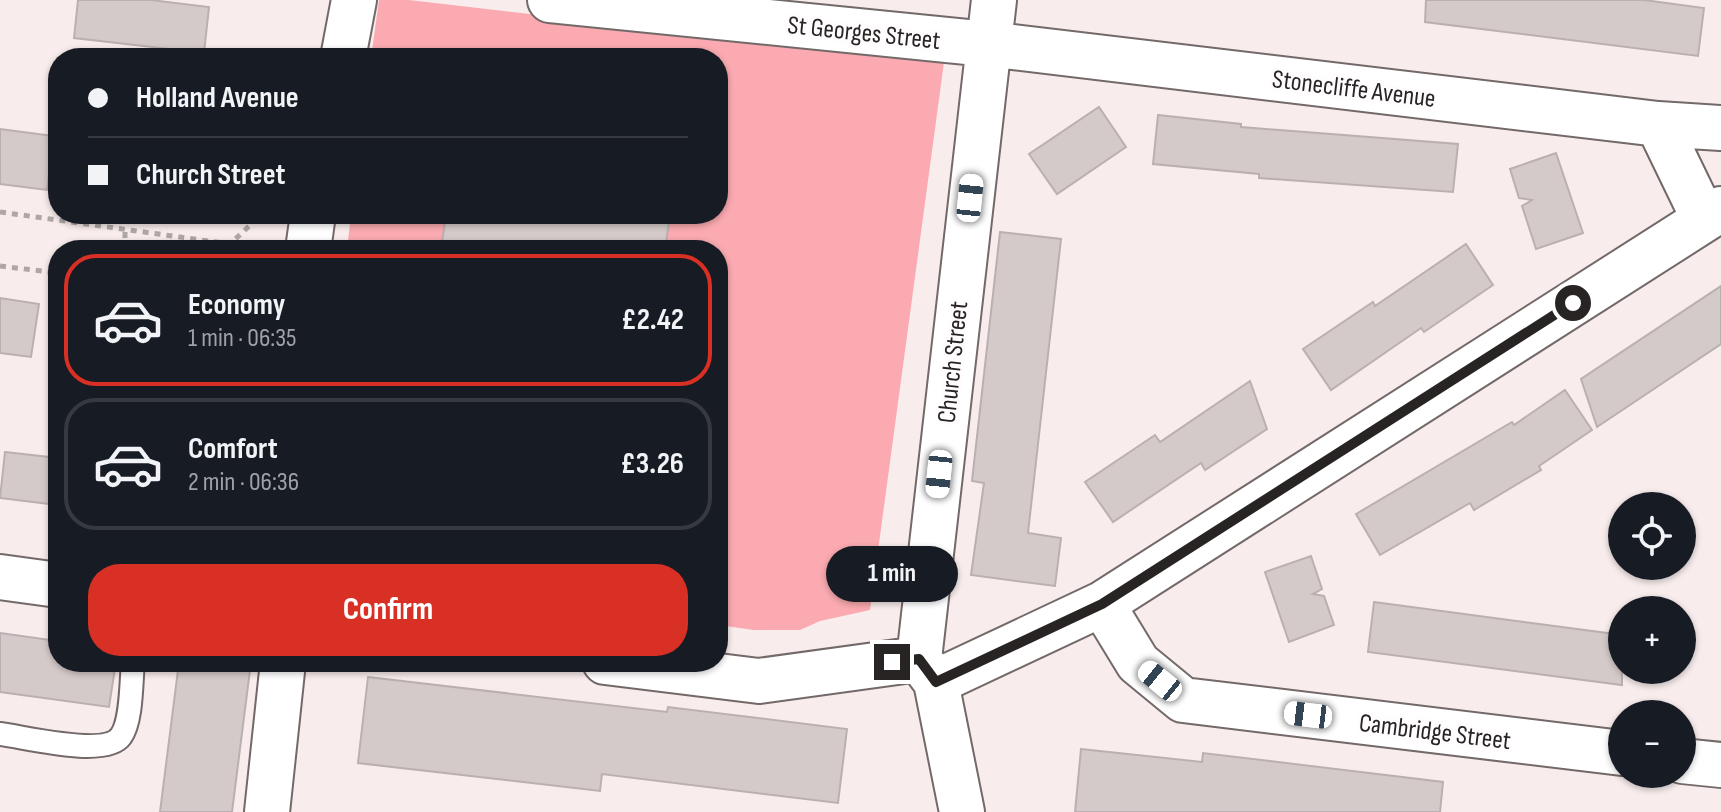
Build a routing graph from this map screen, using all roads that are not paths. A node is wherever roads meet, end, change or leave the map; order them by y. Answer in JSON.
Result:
{"nodes":[{"id":1,"x":354,"y":0,"type":"edge"},
{"id":2,"x":550,"y":0,"type":"edge"},
{"id":3,"x":994,"y":0,"type":"edge"},
{"id":4,"x":987,"y":44,"type":"junction"},
{"id":5,"x":345,"y":48,"type":"edge"},
{"id":6,"x":1658,"y":124,"type":"junction"},
{"id":7,"x":1721,"y":128,"type":"edge"},
{"id":8,"x":1712,"y":214,"type":"edge"},
{"id":9,"x":0,"y":577,"type":"edge"},
{"id":10,"x":48,"y":584,"type":"edge"},
{"id":11,"x":1102,"y":604,"type":"junction"},
{"id":12,"x":927,"y":670,"type":"junction"},
{"id":13,"x":132,"y":672,"type":"edge"},
{"id":14,"x":282,"y":672,"type":"edge"},
{"id":15,"x":686,"y":672,"type":"edge"},
{"id":16,"x":0,"y":734,"type":"edge"},
{"id":17,"x":1608,"y":751,"type":"edge"},
{"id":18,"x":1696,"y":762,"type":"edge"},
{"id":19,"x":1721,"y":765,"type":"edge"},
{"id":20,"x":267,"y":812,"type":"edge"},
{"id":21,"x":962,"y":812,"type":"edge"}],
"edges":[{"from":1,"to":5,"type":"street"},
{"from":2,"to":4,"type":"street","name":"St Georges Street"},
{"from":3,"to":4,"type":"street","name":"Church Street"},
{"from":4,"to":6,"type":"street","name":"Stonecliffe Avenue"},
{"from":4,"to":12,"type":"street","name":"Church Street"},
{"from":6,"to":7,"type":"street","name":"Stonecliffe Avenue"},
{"from":6,"to":8,"type":"street"},
{"from":8,"to":11,"type":"street"},
{"from":9,"to":10,"type":"street"},
{"from":11,"to":12,"type":"street"},
{"from":11,"to":17,"type":"street","name":"Cambridge Street"},
{"from":12,"to":15,"type":"street"},
{"from":12,"to":21,"type":"street","name":"Church Street"},
{"from":13,"to":16,"type":"lane"},
{"from":14,"to":20,"type":"street"},
{"from":18,"to":19,"type":"street"}]}
